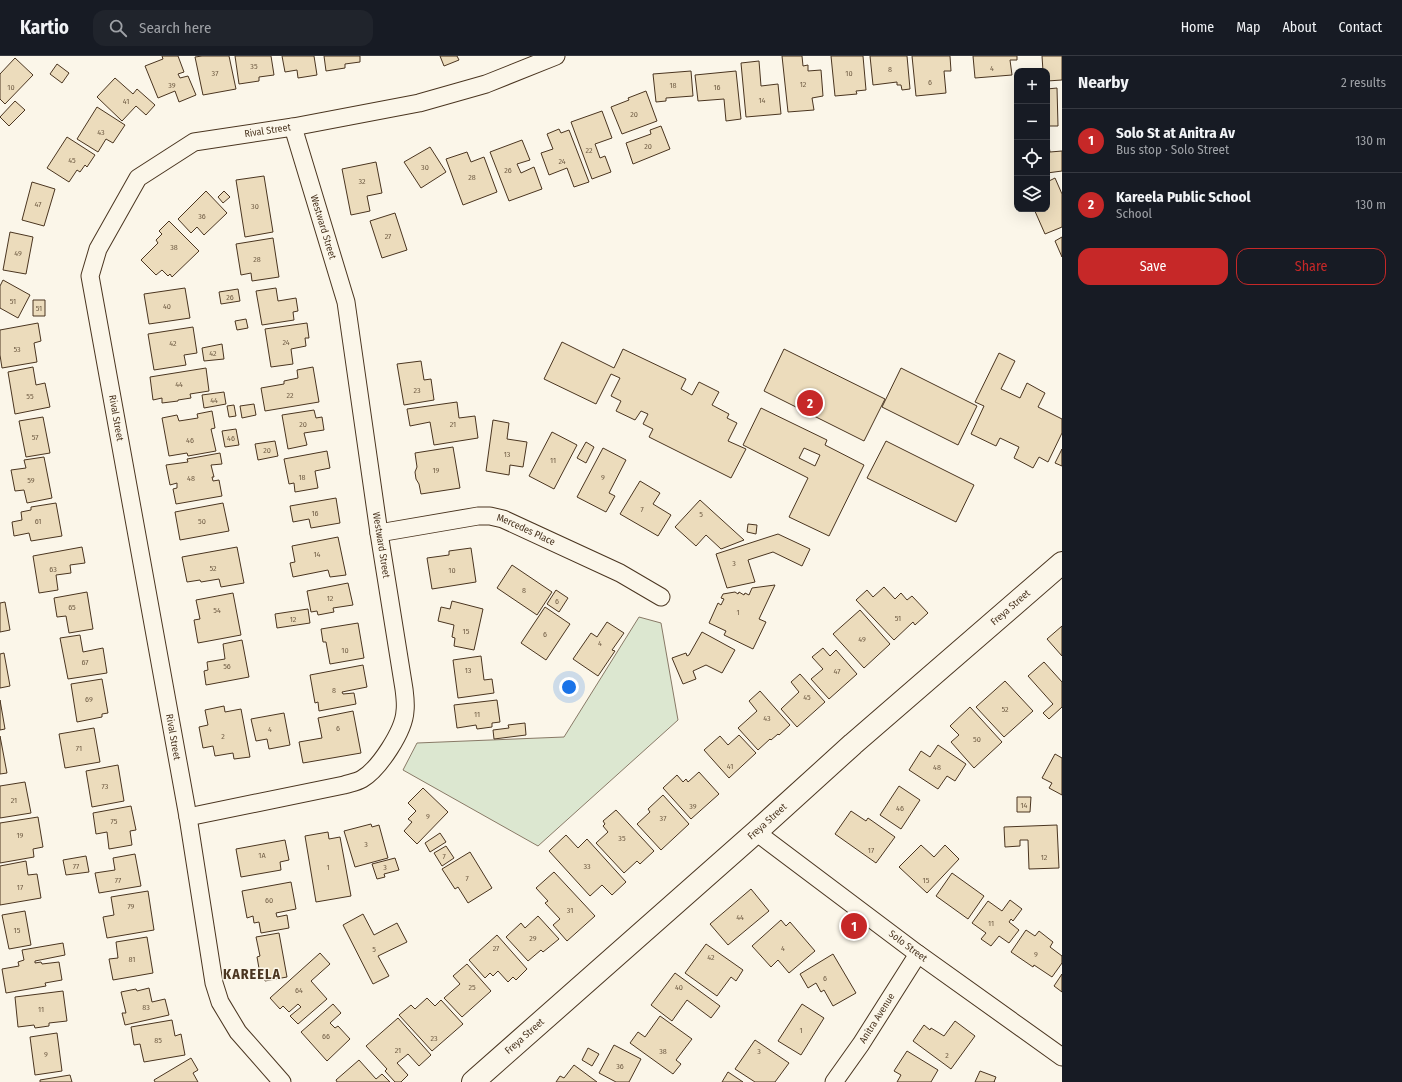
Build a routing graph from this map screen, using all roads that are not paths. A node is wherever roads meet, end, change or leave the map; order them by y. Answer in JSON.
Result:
{"nodes":[{"id":1,"x":556,"y":56,"type":"edge"},
{"id":2,"x":293,"y":127,"type":"junction"},
{"id":3,"x":379,"y":533,"type":"junction"},
{"id":4,"x":1062,"y":563,"type":"edge"},
{"id":5,"x":662,"y":597,"type":"dead end"},
{"id":6,"x":188,"y":817,"type":"junction"},
{"id":7,"x":756,"y":832,"type":"junction"},
{"id":8,"x":918,"y":954,"type":"junction"},
{"id":9,"x":1062,"y":1056,"type":"edge"},
{"id":10,"x":282,"y":1082,"type":"edge"},
{"id":11,"x":474,"y":1082,"type":"edge"},
{"id":12,"x":834,"y":1082,"type":"edge"}],
"edges":[{"from":1,"to":2,"type":"street","name":"Rival Street"},
{"from":2,"to":3,"type":"street","name":"Westward Street"},
{"from":2,"to":6,"type":"street","name":"Rival Street"},
{"from":3,"to":5,"type":"street","name":"Mercedes Place"},
{"from":3,"to":6,"type":"street","name":"Westward Street"},
{"from":4,"to":7,"type":"street","name":"Freya Street"},
{"from":6,"to":10,"type":"street","name":"Rival Street"},
{"from":7,"to":8,"type":"street","name":"Solo Street"},
{"from":7,"to":11,"type":"street","name":"Freya Street"},
{"from":8,"to":9,"type":"street","name":"Solo Street"},
{"from":8,"to":12,"type":"street","name":"Anitra Avenue"}]}
